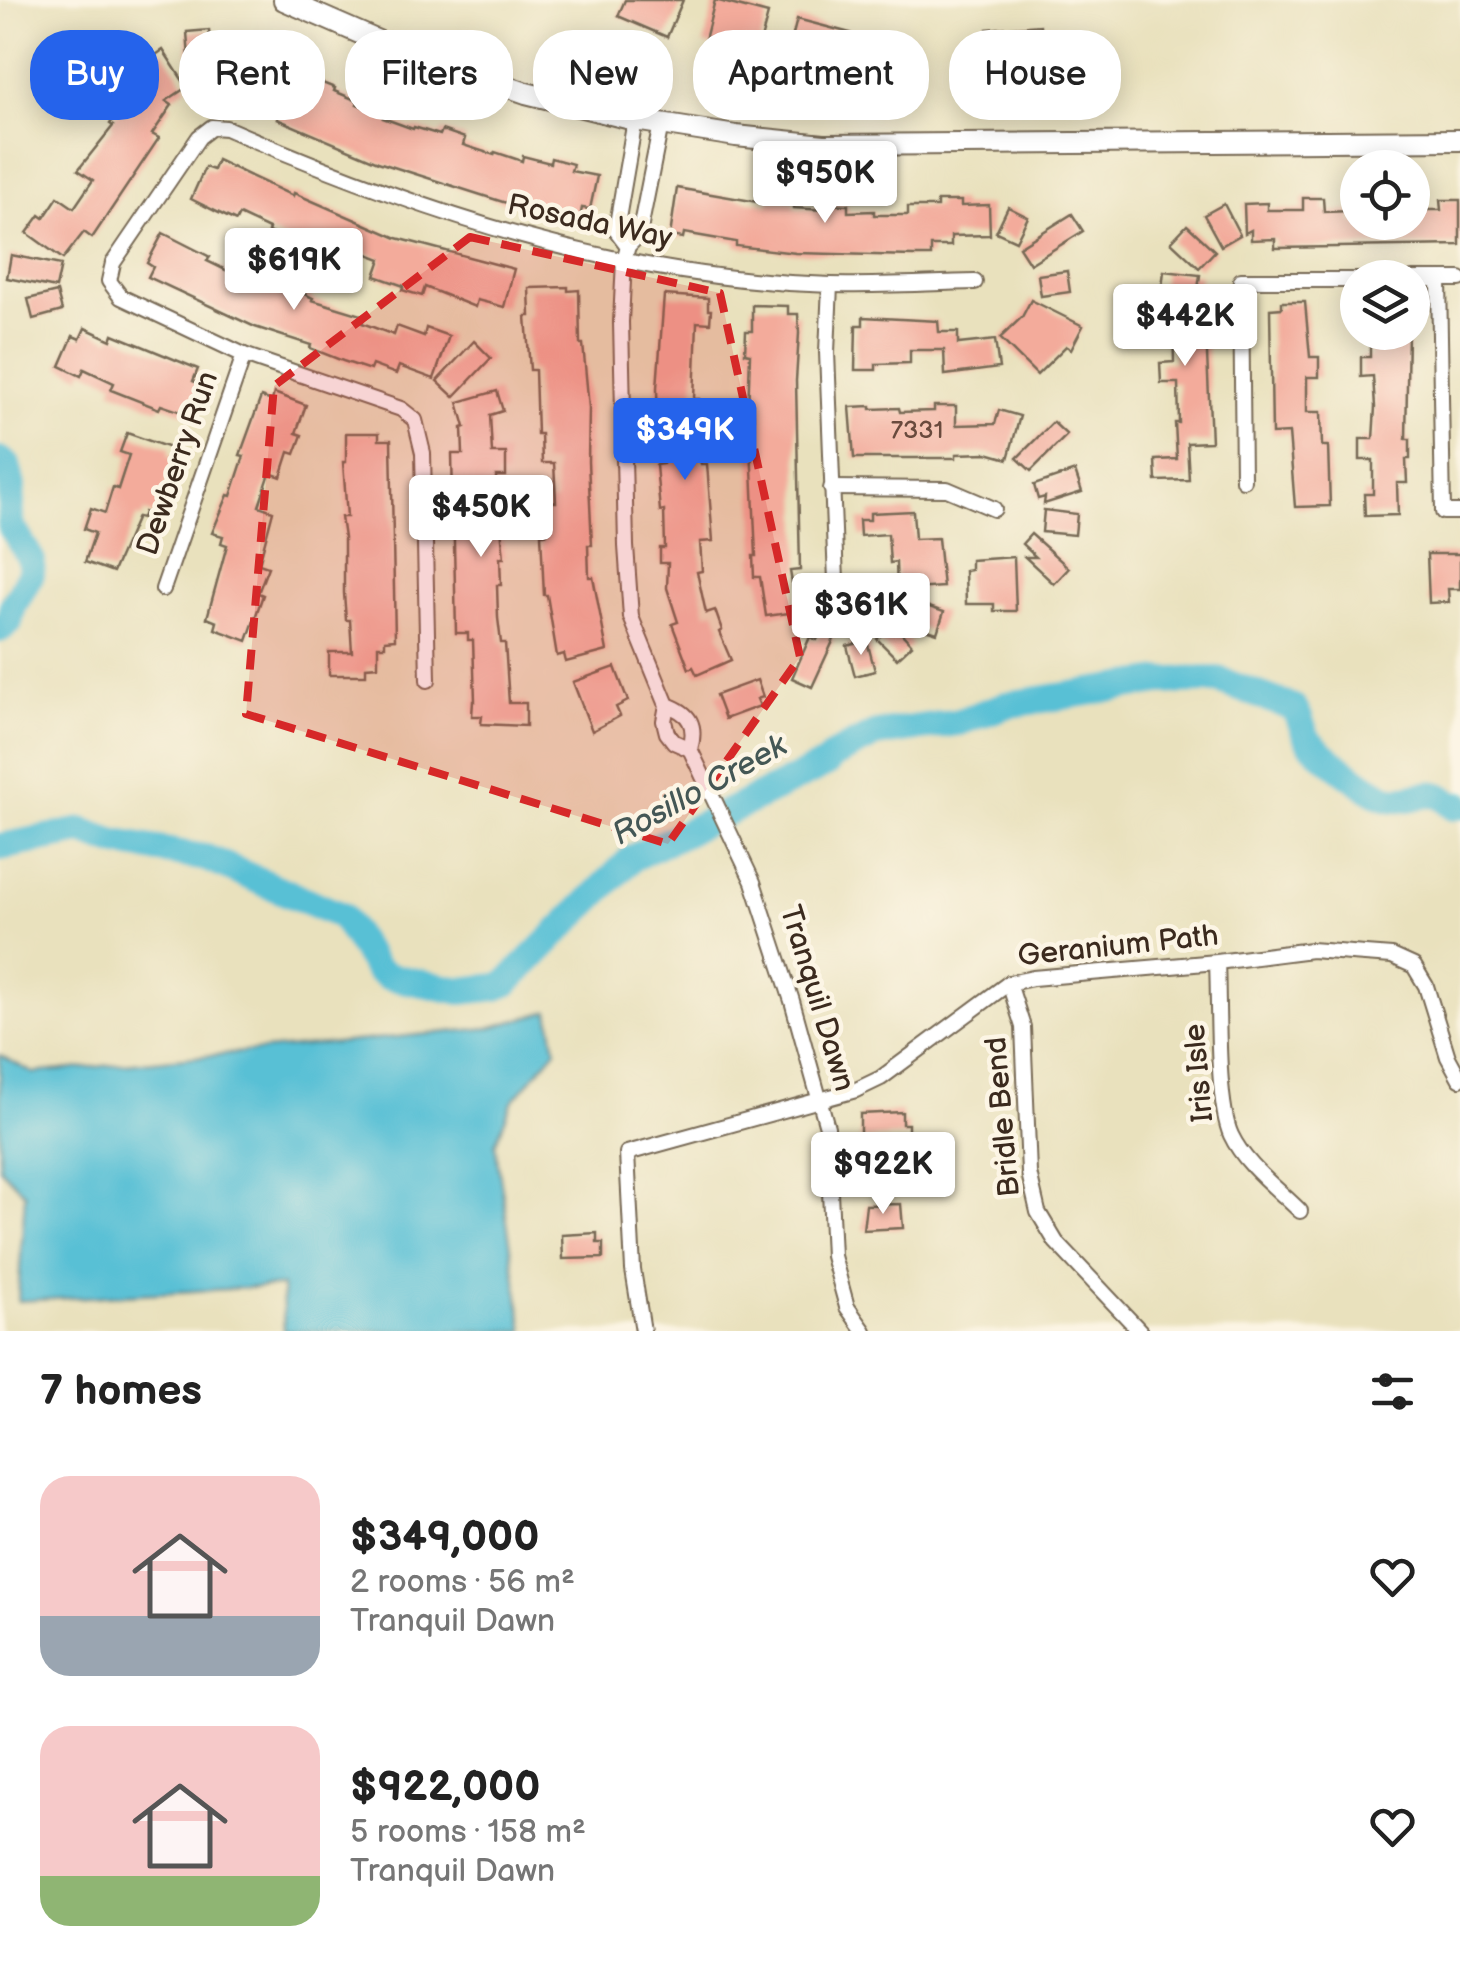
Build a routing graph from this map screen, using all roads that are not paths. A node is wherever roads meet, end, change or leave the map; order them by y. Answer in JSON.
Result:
{"nodes":[{"id":1,"x":284,"y":0,"type":"edge"},
{"id":2,"x":533,"y":94,"type":"edge"},
{"id":3,"x":635,"y":120,"type":"joint"},
{"id":4,"x":662,"y":124,"type":"junction"},
{"id":5,"x":1460,"y":140,"type":"edge"},
{"id":6,"x":626,"y":253,"type":"junction"},
{"id":7,"x":1430,"y":279,"type":"edge"},
{"id":8,"x":1439,"y":279,"type":"junction"},
{"id":9,"x":1460,"y":279,"type":"edge"},
{"id":10,"x":1340,"y":280,"type":"edge"},
{"id":11,"x":975,"y":282,"type":"dead end"},
{"id":12,"x":830,"y":284,"type":"junction"},
{"id":13,"x":244,"y":355,"type":"junction"},
{"id":14,"x":1244,"y":480,"type":"dead end"},
{"id":15,"x":830,"y":488,"type":"junction"},
{"id":16,"x":994,"y":509,"type":"dead end"},
{"id":17,"x":1460,"y":512,"type":"edge"},
{"id":18,"x":836,"y":580,"type":"dead end"},
{"id":19,"x":163,"y":589,"type":"dead end"},
{"id":20,"x":428,"y":680,"type":"dead end"},
{"id":21,"x":667,"y":704,"type":"junction"},
{"id":22,"x":690,"y":749,"type":"junction"},
{"id":23,"x":1217,"y":962,"type":"junction"},
{"id":24,"x":1009,"y":983,"type":"junction"},
{"id":25,"x":1460,"y":1079,"type":"edge"},
{"id":26,"x":821,"y":1101,"type":"junction"},
{"id":27,"x":1300,"y":1211,"type":"dead end"},
{"id":28,"x":643,"y":1331,"type":"edge"},
{"id":29,"x":864,"y":1331,"type":"edge"},
{"id":30,"x":1140,"y":1331,"type":"edge"}],
"edges":[{"from":1,"to":2,"type":"main road"},
{"from":3,"to":4,"type":"main road"},
{"from":3,"to":6,"type":"street","name":"Tranquil Dawn"},
{"from":4,"to":5,"type":"main road"},
{"from":4,"to":6,"type":"street","name":"Tranquil Dawn"},
{"from":6,"to":12,"type":"street","name":"Rosada Way"},
{"from":6,"to":13,"type":"street","name":"Rosada Way"},
{"from":6,"to":21,"type":"street","name":"Tranquil Dawn"},
{"from":7,"to":8,"type":"street"},
{"from":8,"to":9,"type":"street"},
{"from":8,"to":17,"type":"street"},
{"from":10,"to":14,"type":"street"},
{"from":11,"to":12,"type":"street","name":"Rosada Way"},
{"from":12,"to":15,"type":"street"},
{"from":13,"to":19,"type":"street","name":"Dewberry Run"},
{"from":13,"to":20,"type":"street"},
{"from":15,"to":16,"type":"street"},
{"from":15,"to":18,"type":"street"},
{"from":21,"to":22,"type":"street","name":"Tranquil Dawn"},
{"from":21,"to":22,"type":"street","name":"Tranquil Dawn"},
{"from":22,"to":26,"type":"street","name":"Tranquil Dawn"},
{"from":23,"to":24,"type":"street","name":"Geranium Path"},
{"from":23,"to":25,"type":"street","name":"Geranium Path"},
{"from":23,"to":27,"type":"street","name":"Iris Isle"},
{"from":24,"to":26,"type":"street","name":"Geranium Path"},
{"from":24,"to":30,"type":"street","name":"Bridle Bend"},
{"from":26,"to":28,"type":"street","name":"Geranium Path"},
{"from":26,"to":29,"type":"street","name":"Tranquil Dawn"}]}
